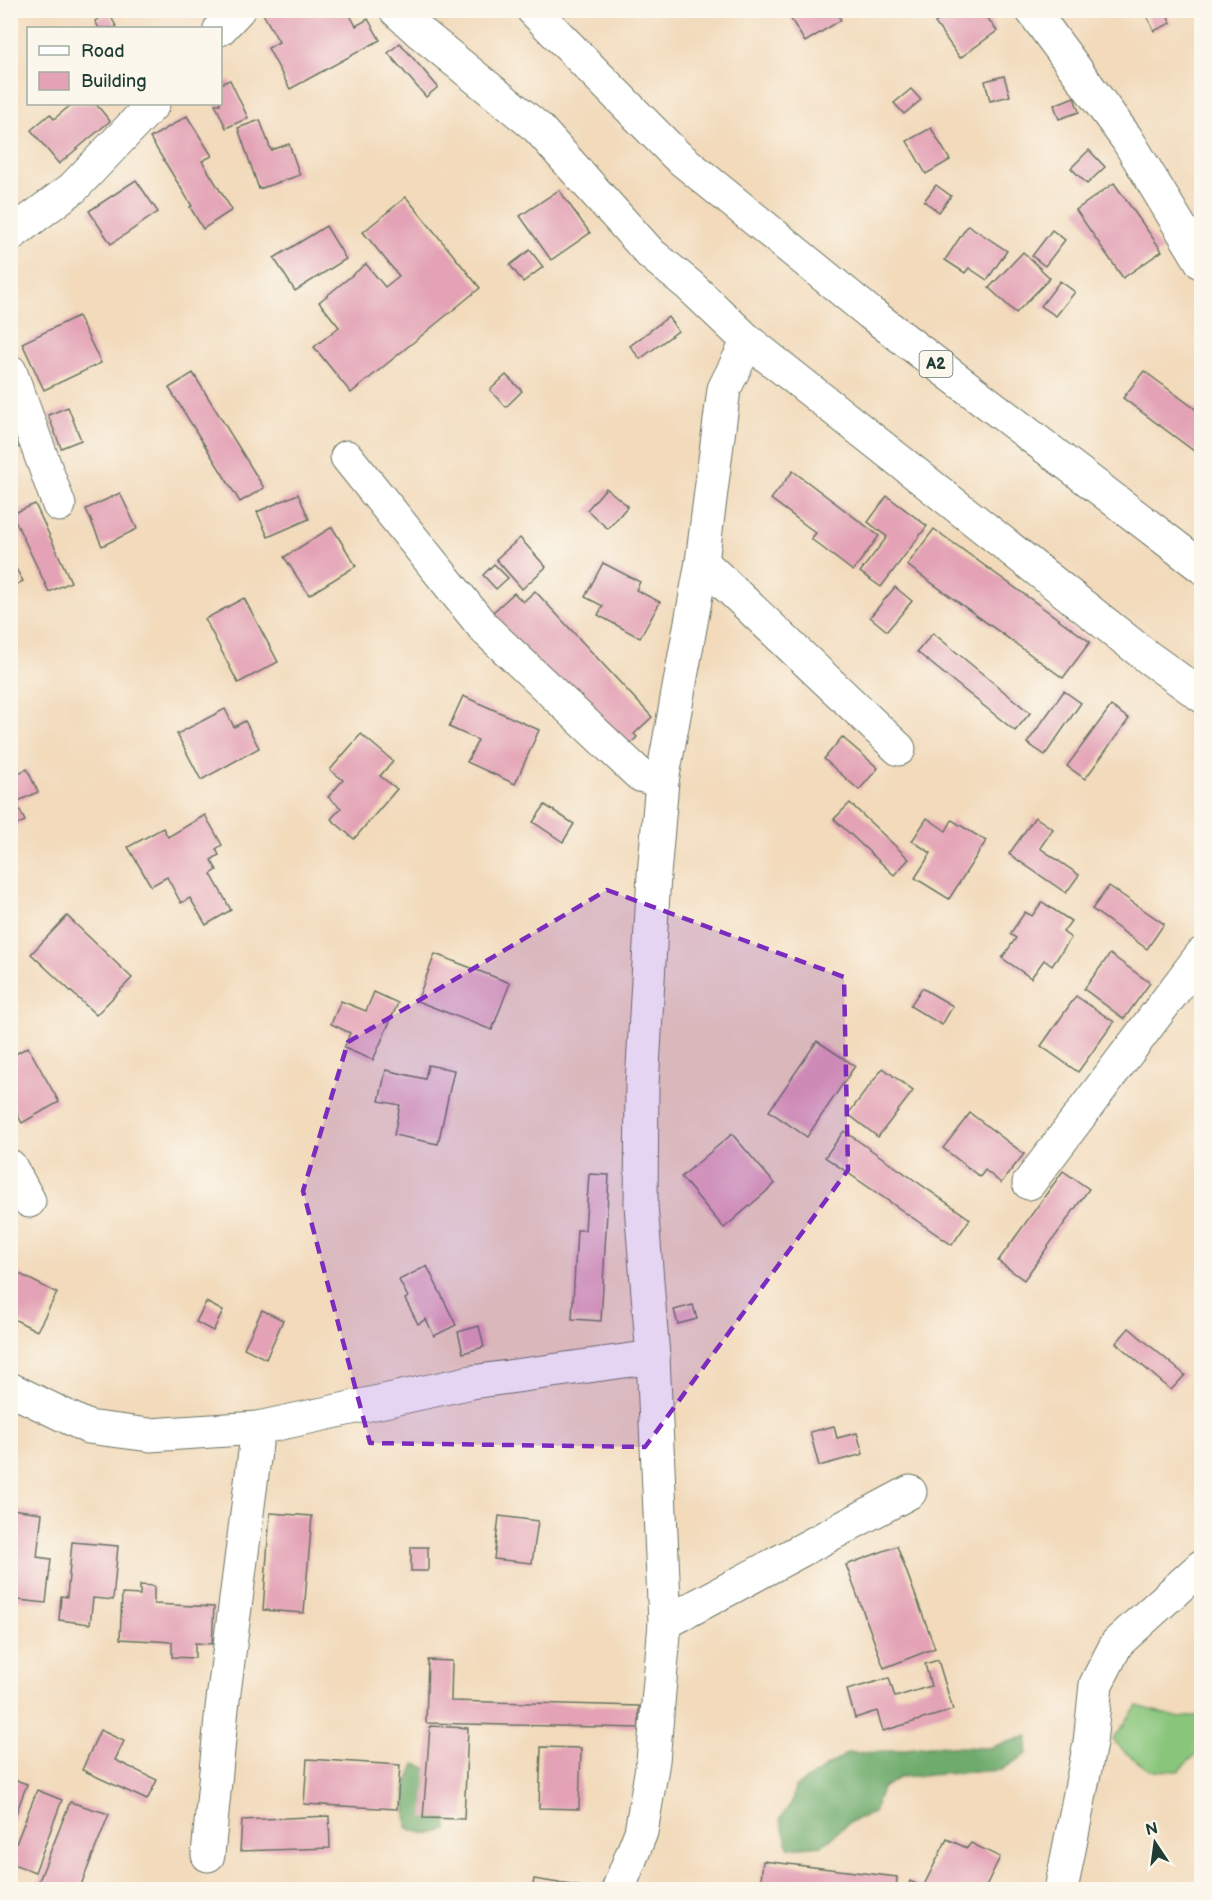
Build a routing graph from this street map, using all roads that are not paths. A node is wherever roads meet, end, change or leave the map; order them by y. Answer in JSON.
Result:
{"nodes":[{"id":1,"x":238,"y":10,"type":"edge"},
{"id":2,"x":396,"y":10,"type":"edge"},
{"id":3,"x":533,"y":10,"type":"edge"},
{"id":4,"x":1032,"y":10,"type":"edge"},
{"id":5,"x":222,"y":27,"type":"edge"},
{"id":6,"x":152,"y":105,"type":"edge"},
{"id":7,"x":10,"y":235,"type":"edge"},
{"id":8,"x":1202,"y":264,"type":"edge"},
{"id":9,"x":748,"y":341,"type":"junction"},
{"id":10,"x":10,"y":370,"type":"edge"},
{"id":11,"x":347,"y":457,"type":"dead end"},
{"id":12,"x":59,"y":504,"type":"dead end"},
{"id":13,"x":702,"y":562,"type":"junction"},
{"id":14,"x":1202,"y":567,"type":"edge"},
{"id":15,"x":1202,"y":696,"type":"edge"},
{"id":16,"x":899,"y":749,"type":"dead end"},
{"id":17,"x":662,"y":781,"type":"junction"},
{"id":18,"x":1202,"y":954,"type":"edge"},
{"id":19,"x":10,"y":1166,"type":"edge"},
{"id":20,"x":1029,"y":1183,"type":"dead end"},
{"id":21,"x":29,"y":1201,"type":"dead end"},
{"id":22,"x":653,"y":1357,"type":"junction"},
{"id":23,"x":10,"y":1389,"type":"edge"},
{"id":24,"x":258,"y":1428,"type":"junction"},
{"id":25,"x":910,"y":1492,"type":"dead end"},
{"id":26,"x":1202,"y":1566,"type":"edge"},
{"id":27,"x":665,"y":1623,"type":"junction"},
{"id":28,"x":208,"y":1855,"type":"dead end"},
{"id":29,"x":618,"y":1890,"type":"edge"},
{"id":30,"x":1061,"y":1890,"type":"edge"}],
"edges":[{"from":1,"to":5,"type":"street"},
{"from":2,"to":9,"type":"street"},
{"from":3,"to":14,"type":"street","number":"A2"},
{"from":4,"to":8,"type":"street"},
{"from":6,"to":7,"type":"street"},
{"from":9,"to":13,"type":"street"},
{"from":9,"to":15,"type":"street"},
{"from":10,"to":12,"type":"street"},
{"from":11,"to":17,"type":"street"},
{"from":13,"to":16,"type":"street"},
{"from":13,"to":17,"type":"street"},
{"from":17,"to":22,"type":"street"},
{"from":18,"to":20,"type":"street"},
{"from":19,"to":21,"type":"street"},
{"from":22,"to":24,"type":"street"},
{"from":22,"to":27,"type":"street"},
{"from":23,"to":24,"type":"street"},
{"from":24,"to":28,"type":"street"},
{"from":25,"to":27,"type":"street"},
{"from":26,"to":30,"type":"street"},
{"from":27,"to":29,"type":"street"}]}
